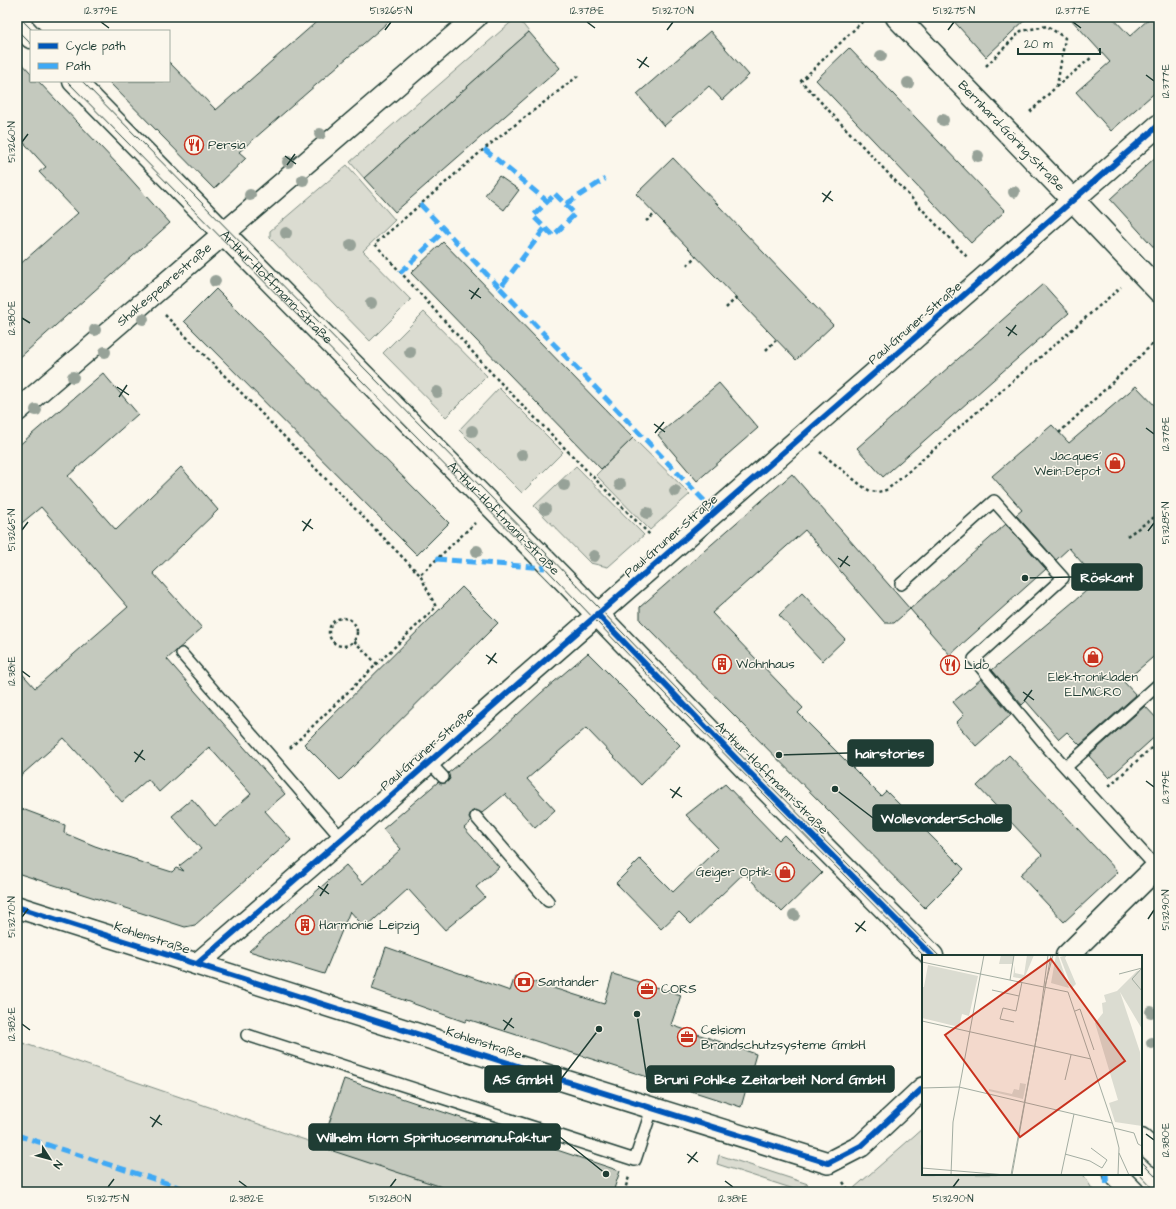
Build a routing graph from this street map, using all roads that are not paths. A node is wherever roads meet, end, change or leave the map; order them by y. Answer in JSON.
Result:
{"nodes":[{"id":1,"x":476,"y":17,"type":"edge"},
{"id":2,"x":897,"y":17,"type":"edge"},
{"id":3,"x":17,"y":22,"type":"edge"},
{"id":4,"x":30,"y":35,"type":"edge"},
{"id":5,"x":75,"y":82,"type":"edge"},
{"id":6,"x":1159,"y":125,"type":"edge"},
{"id":7,"x":1073,"y":200,"type":"junction"},
{"id":8,"x":224,"y":233,"type":"junction"},
{"id":9,"x":1159,"y":291,"type":"edge"},
{"id":10,"x":17,"y":411,"type":"edge"},
{"id":11,"x":901,"y":584,"type":"dead end"},
{"id":12,"x":597,"y":614,"type":"junction"},
{"id":13,"x":182,"y":654,"type":"dead end"},
{"id":14,"x":1159,"y":684,"type":"edge"},
{"id":15,"x":429,"y":762,"type":"junction"},
{"id":16,"x":1066,"y":767,"type":"junction"},
{"id":17,"x":443,"y":778,"type":"dead end"},
{"id":18,"x":476,"y":817,"type":"dead end"},
{"id":19,"x":342,"y":839,"type":"junction"},
{"id":20,"x":1158,"y":866,"type":"edge"},
{"id":21,"x":548,"y":901,"type":"dead end"},
{"id":22,"x":17,"y":907,"type":"edge"},
{"id":23,"x":931,"y":955,"type":"edge"},
{"id":24,"x":1069,"y":955,"type":"edge"},
{"id":25,"x":197,"y":964,"type":"junction"},
{"id":26,"x":247,"y":1035,"type":"dead end"},
{"id":27,"x":922,"y":1089,"type":"edge"},
{"id":28,"x":652,"y":1109,"type":"junction"},
{"id":29,"x":1142,"y":1141,"type":"edge"},
{"id":30,"x":1159,"y":1156,"type":"edge"},
{"id":31,"x":1116,"y":1175,"type":"edge"},
{"id":32,"x":1133,"y":1192,"type":"edge"}],
"edges":[{"from":1,"to":8,"type":"street","name":"Shakespearestraße"},
{"from":2,"to":7,"type":"street","name":"Bernhard-Göring-Straße"},
{"from":3,"to":4,"type":"street"},
{"from":5,"to":8,"type":"street","name":"Arthur-Hoffmann-Straße"},
{"from":6,"to":7,"type":"street","name":"Paul-Gruner-Straße"},
{"from":7,"to":9,"type":"street","name":"Bernhard-Göring-Straße"},
{"from":7,"to":12,"type":"street","name":"Paul-Gruner-Straße"},
{"from":8,"to":10,"type":"street","name":"Shakespearestraße"},
{"from":8,"to":12,"type":"street","name":"Arthur-Hoffmann-Straße"},
{"from":11,"to":16,"type":"lane"},
{"from":12,"to":15,"type":"street","name":"Paul-Gruner-Straße"},
{"from":12,"to":23,"type":"street","name":"Arthur-Hoffmann-Straße"},
{"from":13,"to":19,"type":"lane"},
{"from":14,"to":16,"type":"lane"},
{"from":15,"to":17,"type":"lane"},
{"from":15,"to":19,"type":"street","name":"Paul-Gruner-Straße"},
{"from":16,"to":20,"type":"lane"},
{"from":18,"to":21,"type":"lane"},
{"from":19,"to":25,"type":"street","name":"Paul-Gruner-Straße"},
{"from":20,"to":24,"type":"street"},
{"from":22,"to":25,"type":"street","name":"Kohlenstraße"},
{"from":25,"to":28,"type":"street","name":"Kohlenstraße"},
{"from":26,"to":28,"type":"lane"},
{"from":27,"to":28,"type":"street","name":"Kohlenstraße"},
{"from":29,"to":30,"type":"street"},
{"from":31,"to":32,"type":"street"}]}
